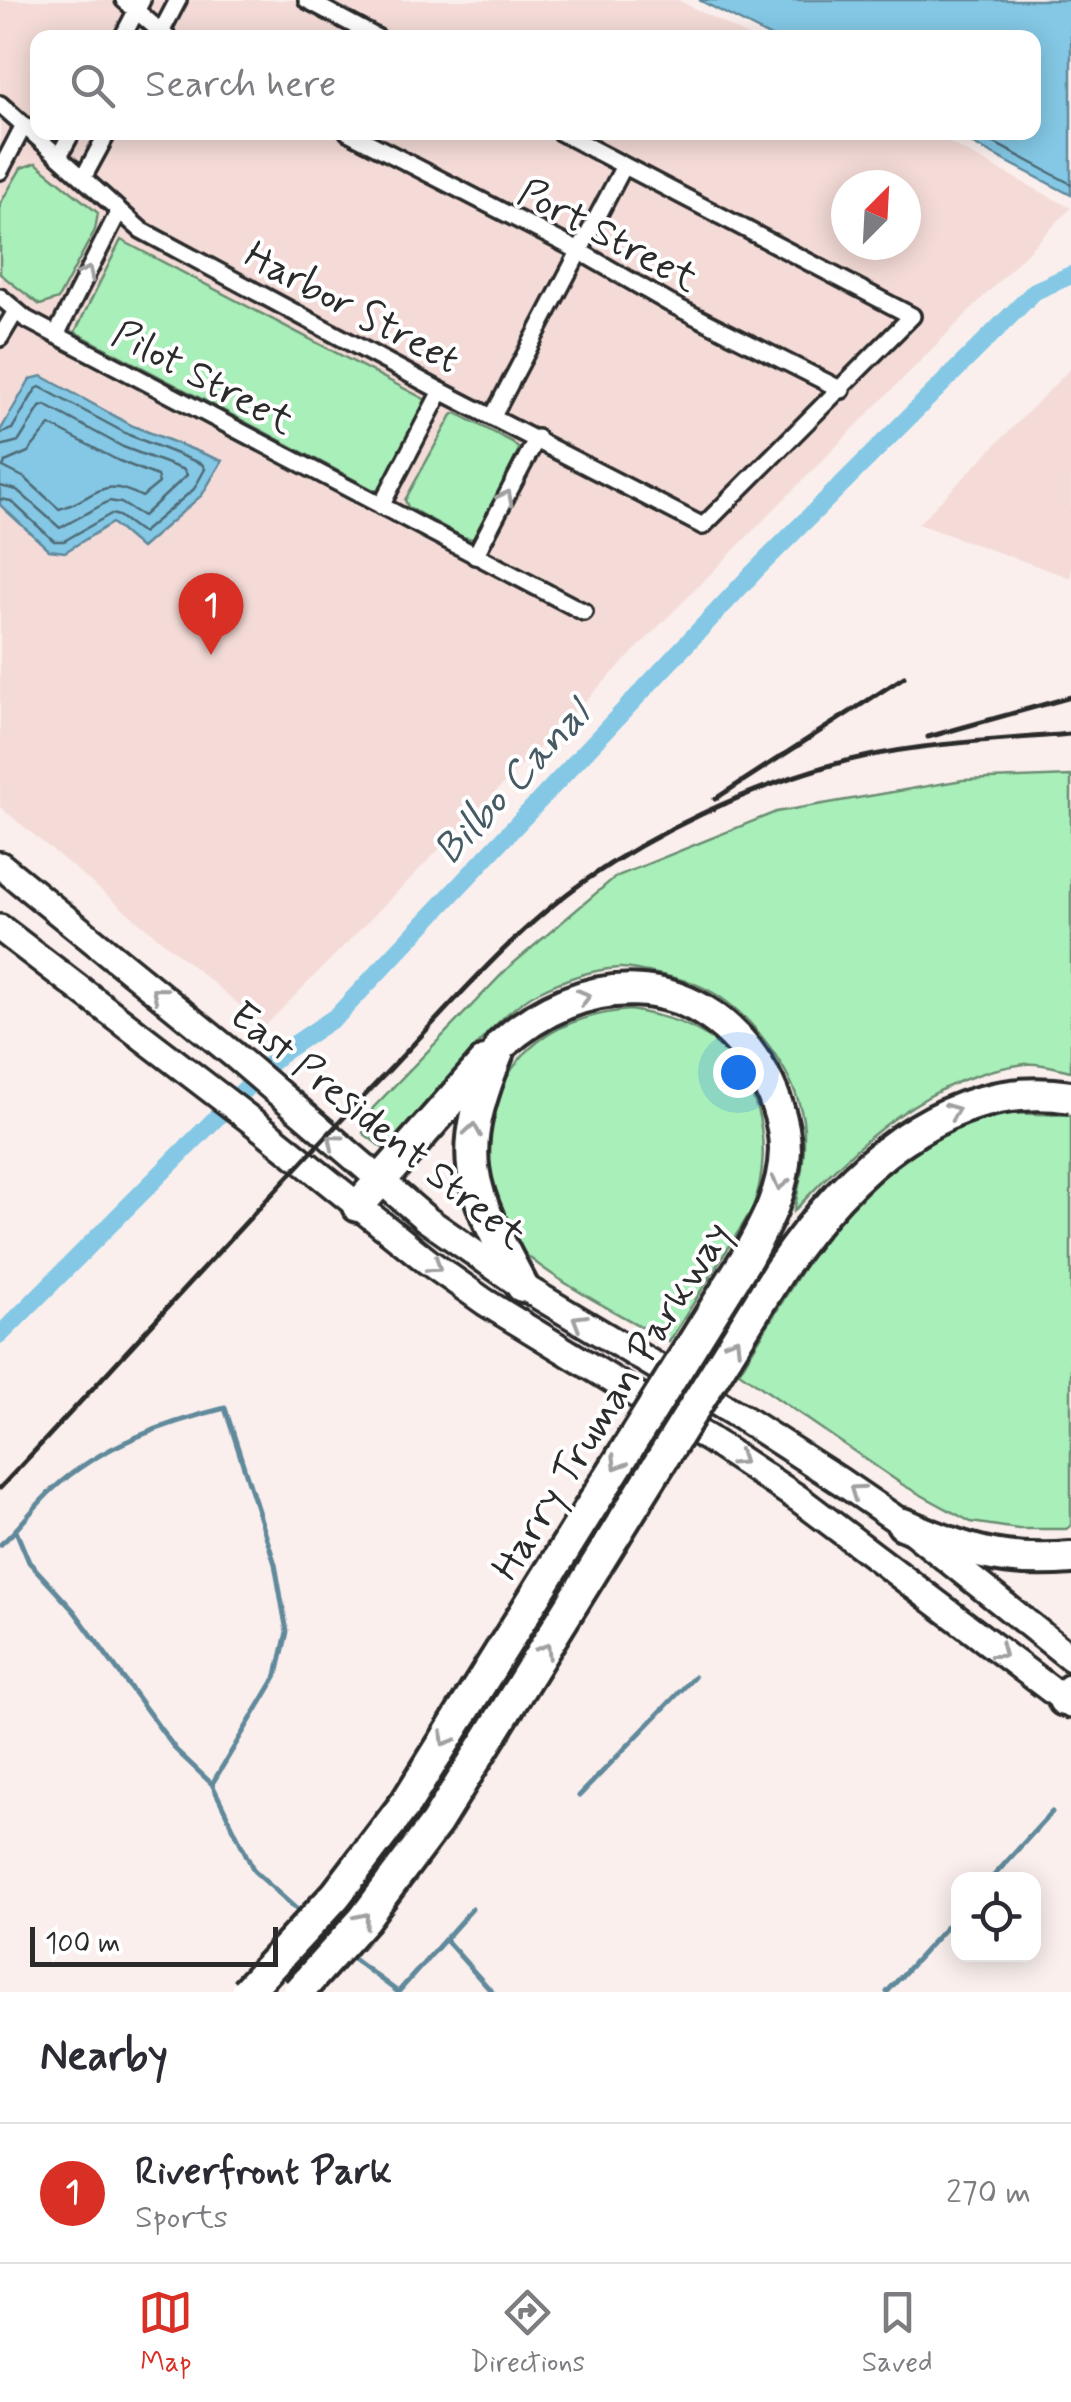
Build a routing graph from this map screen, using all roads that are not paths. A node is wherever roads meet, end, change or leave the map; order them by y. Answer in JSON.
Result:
{"nodes":[{"id":1,"x":178,"y":0,"type":"edge"},
{"id":2,"x":307,"y":0,"type":"edge"},
{"id":3,"x":134,"y":4,"type":"edge"},
{"id":4,"x":125,"y":30,"type":"edge"},
{"id":5,"x":157,"y":30,"type":"edge"},
{"id":6,"x":165,"y":30,"type":"edge"},
{"id":7,"x":363,"y":30,"type":"edge"},
{"id":8,"x":0,"y":104,"type":"edge"},
{"id":9,"x":24,"y":126,"type":"junction"},
{"id":10,"x":30,"y":131,"type":"edge"},
{"id":11,"x":40,"y":140,"type":"edge"},
{"id":12,"x":68,"y":140,"type":"edge"},
{"id":13,"x":104,"y":140,"type":"edge"},
{"id":14,"x":364,"y":140,"type":"edge"},
{"id":15,"x":575,"y":140,"type":"edge"},
{"id":16,"x":59,"y":156,"type":"junction"},
{"id":17,"x":624,"y":166,"type":"junction"},
{"id":18,"x":0,"y":172,"type":"edge"},
{"id":19,"x":83,"y":178,"type":"junction"},
{"id":20,"x":119,"y":210,"type":"junction"},
{"id":21,"x":579,"y":251,"type":"junction"},
{"id":22,"x":0,"y":297,"type":"edge"},
{"id":23,"x":16,"y":311,"type":"junction"},
{"id":24,"x":56,"y":335,"type":"junction"},
{"id":25,"x":0,"y":338,"type":"edge"},
{"id":26,"x":842,"y":390,"type":"junction"},
{"id":27,"x":441,"y":391,"type":"junction"},
{"id":28,"x":493,"y":416,"type":"junction"},
{"id":29,"x":537,"y":438,"type":"junction"},
{"id":30,"x":381,"y":506,"type":"junction"},
{"id":31,"x":475,"y":556,"type":"junction"},
{"id":32,"x":584,"y":612,"type":"dead end"},
{"id":33,"x":0,"y":865,"type":"edge"},
{"id":34,"x":0,"y":928,"type":"edge"},
{"id":35,"x":501,"y":1045,"type":"junction"},
{"id":36,"x":1071,"y":1097,"type":"edge"},
{"id":37,"x":382,"y":1180,"type":"junction"},
{"id":38,"x":358,"y":1206,"type":"junction"},
{"id":39,"x":522,"y":1286,"type":"junction"},
{"id":40,"x":904,"y":1524,"type":"junction"},
{"id":41,"x":1071,"y":1558,"type":"edge"},
{"id":42,"x":1071,"y":1658,"type":"edge"},
{"id":43,"x":1069,"y":1698,"type":"edge"},
{"id":44,"x":246,"y":1992,"type":"edge"},
{"id":45,"x":298,"y":1992,"type":"edge"}],
"edges":[{"from":1,"to":6,"type":"street"},
{"from":2,"to":7,"type":"street"},
{"from":3,"to":4,"type":"street"},
{"from":3,"to":5,"type":"street"},
{"from":8,"to":9,"type":"street","name":"Harbor Street"},
{"from":9,"to":10,"type":"street","name":"Harbor Street"},
{"from":9,"to":18,"type":"street"},
{"from":11,"to":16,"type":"street","name":"Harbor Street"},
{"from":12,"to":16,"type":"street"},
{"from":13,"to":19,"type":"street"},
{"from":14,"to":21,"type":"street","name":"Port Street"},
{"from":15,"to":17,"type":"street"},
{"from":16,"to":19,"type":"street","name":"Harbor Street"},
{"from":17,"to":21,"type":"street"},
{"from":17,"to":26,"type":"street"},
{"from":19,"to":20,"type":"street","name":"Harbor Street"},
{"from":24,"to":20,"type":"street","one_way":true},
{"from":20,"to":27,"type":"street","name":"Harbor Street"},
{"from":21,"to":26,"type":"street","name":"Port Street"},
{"from":21,"to":28,"type":"street"},
{"from":22,"to":23,"type":"street","name":"Pilot Street"},
{"from":23,"to":24,"type":"street","name":"Pilot Street"},
{"from":23,"to":25,"type":"street"},
{"from":24,"to":30,"type":"street","name":"Pilot Street"},
{"from":26,"to":29,"type":"street","name":"Harbor Street"},
{"from":27,"to":28,"type":"street","name":"Harbor Street"},
{"from":27,"to":30,"type":"street"},
{"from":28,"to":29,"type":"street","name":"Harbor Street"},
{"from":31,"to":29,"type":"street","one_way":true},
{"from":30,"to":31,"type":"street","name":"Pilot Street"},
{"from":31,"to":32,"type":"street","name":"Pilot Street"},
{"from":37,"to":33,"type":"main road","name":"East President Street","one_way":true},
{"from":34,"to":38,"type":"main road","name":"East President Street"},
{"from":35,"to":37,"type":"highway","name":"Harry Truman Parkway"},
{"from":39,"to":35,"type":"highway","one_way":true},
{"from":35,"to":44,"type":"highway","name":"Harry Truman Parkway","one_way":true,"bridge":true},
{"from":45,"to":36,"type":"highway","name":"Harry Truman Parkway","one_way":true,"bridge":true},
{"from":37,"to":38,"type":"highway","name":"Harry Truman Parkway"},
{"from":37,"to":39,"type":"main road","name":"East President Street"},
{"from":38,"to":43,"type":"main road","name":"East President Street","one_way":true},
{"from":40,"to":39,"type":"main road","name":"East President Street","one_way":true},
{"from":40,"to":41,"type":"highway"},
{"from":40,"to":42,"type":"main road","name":"East President Street"}]}
